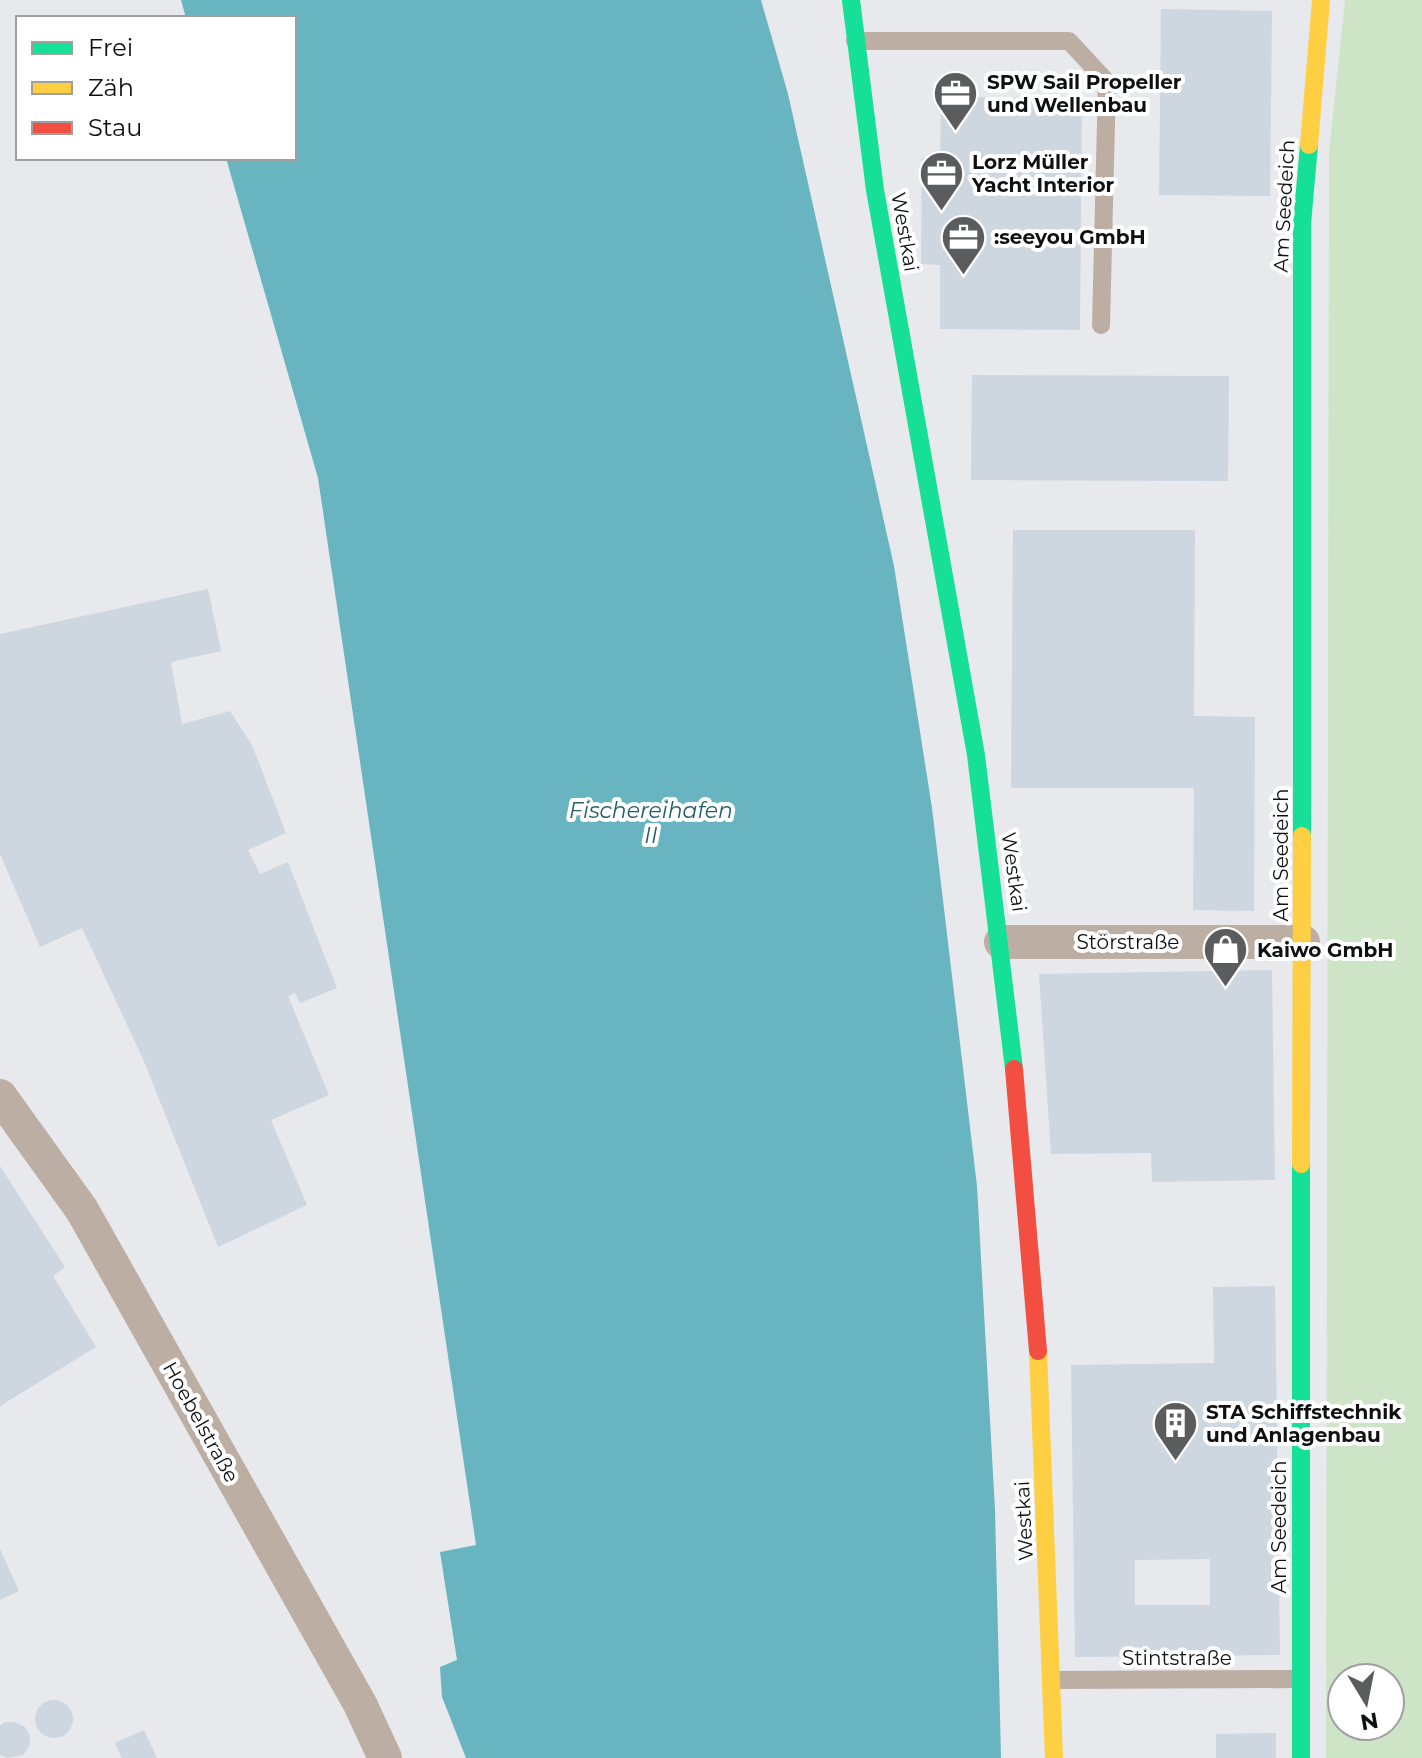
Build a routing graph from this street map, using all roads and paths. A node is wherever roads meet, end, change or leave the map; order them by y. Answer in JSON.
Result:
{"nodes":[{"id":1,"x":851,"y":0,"type":"edge"},
{"id":2,"x":1321,"y":0,"type":"edge"},
{"id":3,"x":855,"y":41,"type":"junction"},
{"id":4,"x":1101,"y":325,"type":"dead end"},
{"id":5,"x":1001,"y":942,"type":"junction"},
{"id":6,"x":1303,"y":942,"type":"junction"},
{"id":7,"x":0,"y":1096,"type":"edge"},
{"id":8,"x":1301,"y":1679,"type":"junction"},
{"id":9,"x":1053,"y":1680,"type":"junction"},
{"id":10,"x":385,"y":1758,"type":"edge"},
{"id":11,"x":1054,"y":1758,"type":"edge"},
{"id":12,"x":1301,"y":1758,"type":"edge"}],
"edges":[{"from":1,"to":3,"type":"street","name":"Westkai"},
{"from":2,"to":6,"type":"street","name":"Am Seedeich"},
{"from":3,"to":4,"type":"lane"},
{"from":3,"to":5,"type":"street","name":"Westkai"},
{"from":5,"to":6,"type":"street","name":"Störstraße"},
{"from":5,"to":9,"type":"street","name":"Westkai"},
{"from":6,"to":8,"type":"street","name":"Am Seedeich"},
{"from":7,"to":10,"type":"street","name":"Hoebelstraße"},
{"from":8,"to":9,"type":"lane","name":"Stintstraße"},
{"from":8,"to":12,"type":"street","name":"Am Seedeich"},
{"from":9,"to":11,"type":"street","name":"Westkai"}]}
